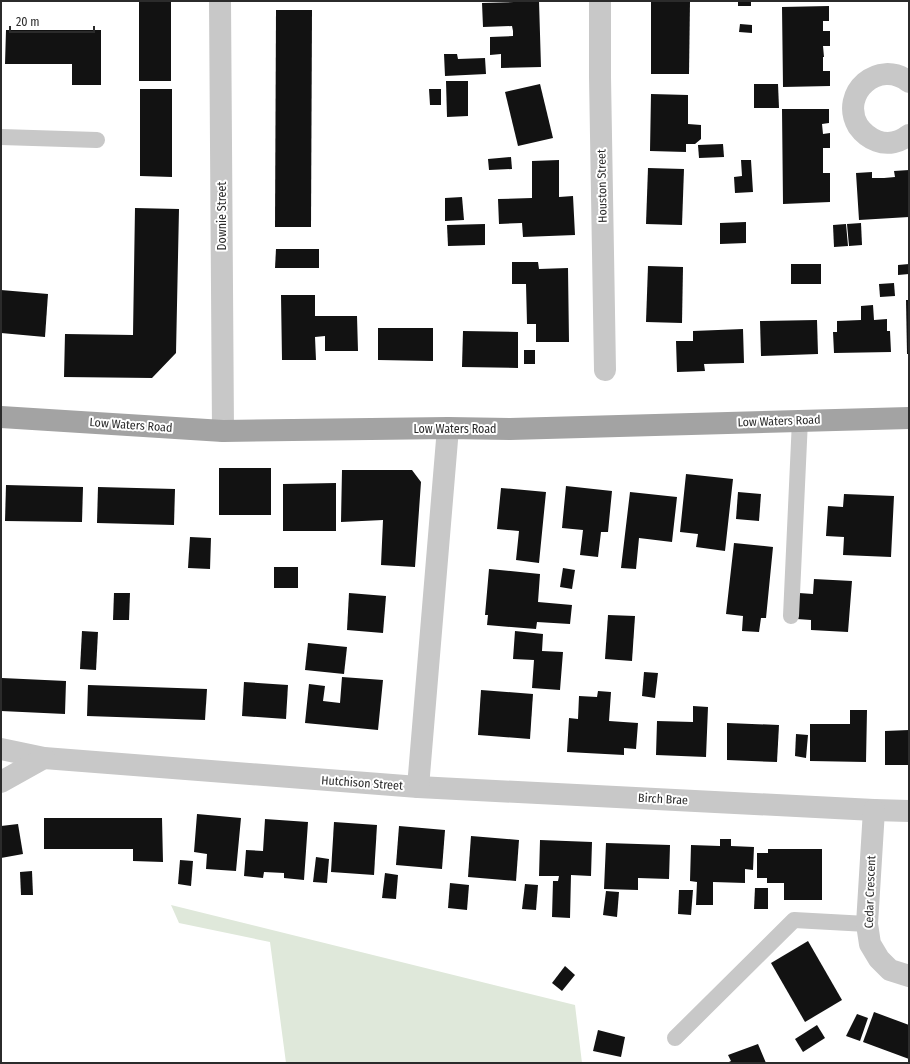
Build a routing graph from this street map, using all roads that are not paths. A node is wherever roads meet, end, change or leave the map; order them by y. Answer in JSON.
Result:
{"nodes":[{"id":1,"x":220,"y":1,"type":"edge"},
{"id":2,"x":600,"y":1,"type":"edge"},
{"id":3,"x":909,"y":82,"type":"edge"},
{"id":4,"x":909,"y":135,"type":"edge"},
{"id":5,"x":1,"y":137,"type":"edge"},
{"id":6,"x":97,"y":140,"type":"dead end"},
{"id":7,"x":605,"y":370,"type":"dead end"},
{"id":8,"x":1,"y":417,"type":"edge"},
{"id":9,"x":909,"y":418,"type":"edge"},
{"id":10,"x":800,"y":420,"type":"junction"},
{"id":11,"x":448,"y":428,"type":"junction"},
{"id":12,"x":223,"y":431,"type":"junction"},
{"id":13,"x":791,"y":616,"type":"dead end"},
{"id":14,"x":1,"y":749,"type":"edge"},
{"id":15,"x":44,"y":758,"type":"junction"},
{"id":16,"x":1,"y":782,"type":"edge"},
{"id":17,"x":418,"y":787,"type":"junction"},
{"id":18,"x":874,"y":810,"type":"junction"},
{"id":19,"x":909,"y":811,"type":"edge"},
{"id":20,"x":867,"y":924,"type":"junction"},
{"id":21,"x":909,"y":976,"type":"edge"},
{"id":22,"x":675,"y":1038,"type":"dead end"}],
"edges":[{"from":1,"to":12,"type":"street","name":"Downie Street"},
{"from":2,"to":7,"type":"street","name":"Houston Street"},
{"from":3,"to":4,"type":"street"},
{"from":5,"to":6,"type":"lane"},
{"from":8,"to":12,"type":"main road","name":"Low Waters Road"},
{"from":9,"to":10,"type":"main road","name":"Low Waters Road"},
{"from":10,"to":11,"type":"main road","name":"Low Waters Road"},
{"from":10,"to":13,"type":"lane"},
{"from":11,"to":12,"type":"main road","name":"Low Waters Road"},
{"from":11,"to":17,"type":"street","name":"Hutchison Street"},
{"from":14,"to":15,"type":"street","name":"Hutchison Street"},
{"from":15,"to":16,"type":"street"},
{"from":15,"to":17,"type":"street","name":"Hutchison Street"},
{"from":17,"to":18,"type":"street","name":"Birch Brae"},
{"from":18,"to":19,"type":"street","name":"Birch Brae"},
{"from":18,"to":20,"type":"street","name":"Cedar Crescent"},
{"from":20,"to":21,"type":"street","name":"Cedar Crescent"},
{"from":20,"to":22,"type":"lane"}]}
